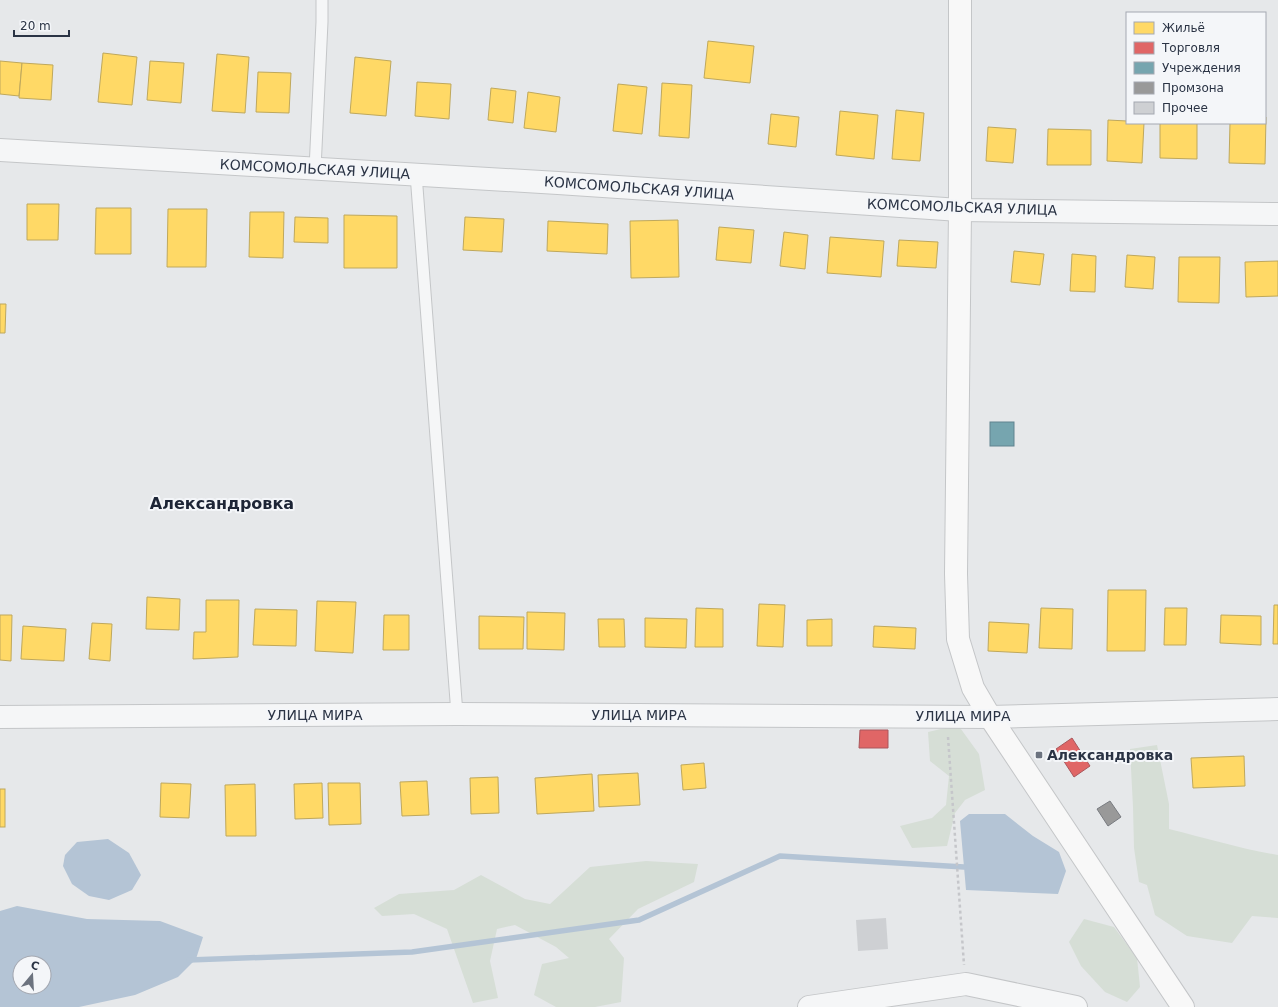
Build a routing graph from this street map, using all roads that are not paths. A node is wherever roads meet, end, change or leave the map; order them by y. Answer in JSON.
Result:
{"nodes":[{"id":1,"x":322,"y":0,"type":"edge"},
{"id":2,"x":960,"y":0,"type":"edge"},
{"id":3,"x":0,"y":150,"type":"edge"},
{"id":4,"x":315,"y":169,"type":"junction"},
{"id":5,"x":416,"y":174,"type":"junction"},
{"id":6,"x":960,"y":210,"type":"junction"},
{"id":7,"x":1278,"y":214,"type":"edge"},
{"id":8,"x":1278,"y":709,"type":"edge"},
{"id":9,"x":457,"y":714,"type":"junction"},
{"id":10,"x":0,"y":717,"type":"edge"},
{"id":11,"x":990,"y":717,"type":"junction"},
{"id":12,"x":809,"y":1007,"type":"edge"},
{"id":13,"x":1076,"y":1007,"type":"edge"},
{"id":14,"x":1183,"y":1007,"type":"edge"}],
"edges":[{"from":1,"to":4,"type":"lane"},
{"from":2,"to":6,"type":"main road"},
{"from":3,"to":4,"type":"street","name":"КОМСОМОЛЬСКАЯ УЛИЦА"},
{"from":4,"to":5,"type":"street","name":"КОМСОМОЛЬСКАЯ УЛИЦА"},
{"from":5,"to":6,"type":"street","name":"КОМСОМОЛЬСКАЯ УЛИЦА"},
{"from":5,"to":9,"type":"lane"},
{"from":6,"to":7,"type":"street","name":"КОМСОМОЛЬСКАЯ УЛИЦА"},
{"from":6,"to":11,"type":"main road"},
{"from":8,"to":11,"type":"street","name":"УЛИЦА МИРА"},
{"from":9,"to":10,"type":"street","name":"УЛИЦА МИРА"},
{"from":9,"to":11,"type":"street","name":"УЛИЦА МИРА"},
{"from":11,"to":14,"type":"main road"},
{"from":12,"to":13,"type":"street"}]}
